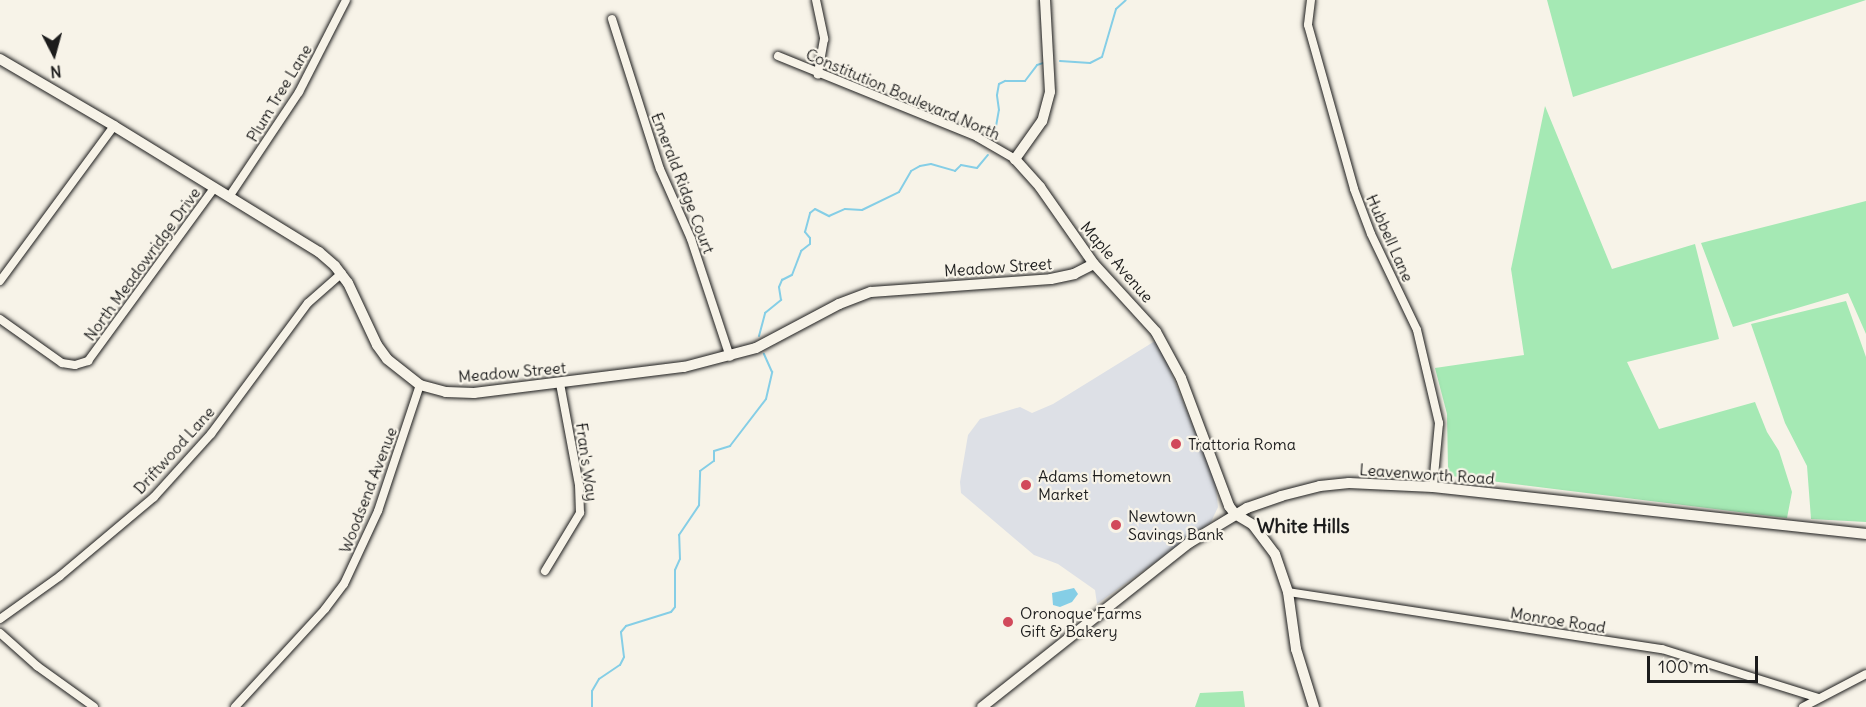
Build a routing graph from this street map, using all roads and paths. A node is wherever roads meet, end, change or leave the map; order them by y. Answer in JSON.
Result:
{"nodes":[{"id":1,"x":346,"y":0,"type":"edge"},
{"id":2,"x":816,"y":0,"type":"edge"},
{"id":3,"x":1045,"y":0,"type":"edge"},
{"id":4,"x":1311,"y":0,"type":"edge"},
{"id":5,"x":612,"y":19,"type":"dead end"},
{"id":6,"x":778,"y":56,"type":"dead end"},
{"id":7,"x":1,"y":61,"type":"edge"},
{"id":8,"x":818,"y":74,"type":"junction"},
{"id":9,"x":114,"y":126,"type":"junction"},
{"id":10,"x":1015,"y":159,"type":"junction"},
{"id":11,"x":214,"y":188,"type":"junction"},
{"id":12,"x":229,"y":197,"type":"junction"},
{"id":13,"x":1094,"y":264,"type":"junction"},
{"id":14,"x":342,"y":273,"type":"junction"},
{"id":15,"x":0,"y":281,"type":"edge"},
{"id":16,"x":0,"y":319,"type":"edge"},
{"id":17,"x":730,"y":357,"type":"junction"},
{"id":18,"x":560,"y":383,"type":"junction"},
{"id":19,"x":420,"y":385,"type":"junction"},
{"id":20,"x":1433,"y":487,"type":"junction"},
{"id":21,"x":1235,"y":514,"type":"junction"},
{"id":22,"x":1866,"y":534,"type":"edge"},
{"id":23,"x":545,"y":571,"type":"dead end"},
{"id":24,"x":1288,"y":592,"type":"junction"},
{"id":25,"x":0,"y":619,"type":"edge"},
{"id":26,"x":0,"y":633,"type":"edge"},
{"id":27,"x":1866,"y":674,"type":"edge"},
{"id":28,"x":1818,"y":698,"type":"junction"},
{"id":29,"x":94,"y":707,"type":"edge"},
{"id":30,"x":234,"y":707,"type":"edge"},
{"id":31,"x":982,"y":707,"type":"edge"},
{"id":32,"x":1314,"y":707,"type":"edge"},
{"id":33,"x":1803,"y":707,"type":"edge"}],
"edges":[{"from":1,"to":12,"type":"street","name":"Plum Tree Lane"},
{"from":2,"to":8,"type":"street"},
{"from":3,"to":10,"type":"main road"},
{"from":4,"to":20,"type":"street","name":"Hubbell Lane"},
{"from":5,"to":17,"type":"street","name":"Emerald Ridge Court"},
{"from":6,"to":8,"type":"street","name":"Constitution Boulevard North"},
{"from":7,"to":9,"type":"main road","name":"Meadow Street"},
{"from":8,"to":10,"type":"street","name":"Constitution Boulevard North"},
{"from":9,"to":11,"type":"main road","name":"Meadow Street"},
{"from":9,"to":15,"type":"street"},
{"from":10,"to":13,"type":"main road","name":"Maple Avenue"},
{"from":11,"to":12,"type":"main road","name":"Meadow Street"},
{"from":11,"to":16,"type":"street","name":"North Meadowridge Drive"},
{"from":12,"to":14,"type":"main road","name":"Meadow Street"},
{"from":13,"to":17,"type":"main road","name":"Meadow Street"},
{"from":13,"to":21,"type":"main road","name":"Maple Avenue"},
{"from":14,"to":19,"type":"main road","name":"Meadow Street"},
{"from":14,"to":25,"type":"street","name":"Driftwood Lane"},
{"from":17,"to":18,"type":"main road","name":"Meadow Street"},
{"from":18,"to":19,"type":"main road","name":"Meadow Street"},
{"from":18,"to":23,"type":"street","name":"Fran's Way"},
{"from":19,"to":30,"type":"street","name":"Woodsend Avenue"},
{"from":20,"to":21,"type":"main road","name":"Leavenworth Road"},
{"from":20,"to":22,"type":"main road","name":"Leavenworth Road"},
{"from":21,"to":24,"type":"main road"},
{"from":21,"to":31,"type":"main road","name":"Leavenworth Road"},
{"from":24,"to":28,"type":"street","name":"Monroe Road"},
{"from":24,"to":32,"type":"main road"},
{"from":26,"to":29,"type":"street"},
{"from":27,"to":28,"type":"street"},
{"from":28,"to":33,"type":"street"}]}
